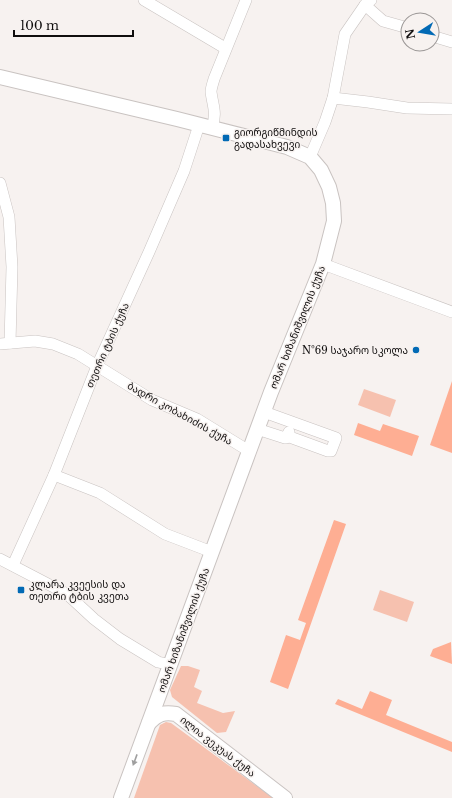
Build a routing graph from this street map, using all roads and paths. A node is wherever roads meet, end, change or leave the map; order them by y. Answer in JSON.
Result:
{"nodes":[{"id":1,"x":144,"y":0,"type":"edge"},
{"id":2,"x":246,"y":0,"type":"edge"},
{"id":3,"x":368,"y":3,"type":"edge"},
{"id":4,"x":400,"y":26,"type":"edge"},
{"id":5,"x":440,"y":38,"type":"edge"},
{"id":6,"x":452,"y":42,"type":"edge"},
{"id":7,"x":225,"y":48,"type":"junction"},
{"id":8,"x":0,"y":77,"type":"edge"},
{"id":9,"x":332,"y":98,"type":"junction"},
{"id":10,"x":452,"y":109,"type":"edge"},
{"id":11,"x":206,"y":126,"type":"junction"},
{"id":12,"x":310,"y":157,"type":"junction"},
{"id":13,"x":0,"y":183,"type":"edge"},
{"id":14,"x":323,"y":264,"type":"junction"},
{"id":15,"x":452,"y":312,"type":"edge"},
{"id":16,"x":5,"y":343,"type":"edge"},
{"id":17,"x":97,"y":366,"type":"junction"},
{"id":18,"x":264,"y":412,"type":"junction"},
{"id":19,"x":293,"y":422,"type":"junction"},
{"id":20,"x":257,"y":429,"type":"junction"},
{"id":21,"x":287,"y":436,"type":"junction"},
{"id":22,"x":249,"y":451,"type":"junction"},
{"id":23,"x":54,"y":475,"type":"junction"},
{"id":24,"x":212,"y":552,"type":"junction"},
{"id":25,"x":0,"y":559,"type":"edge"},
{"id":26,"x":13,"y":565,"type":"junction"},
{"id":27,"x":171,"y":665,"type":"junction"},
{"id":28,"x":162,"y":688,"type":"junction"},
{"id":29,"x":176,"y":714,"type":"junction"},
{"id":30,"x":148,"y":724,"type":"junction"},
{"id":31,"x":121,"y":798,"type":"edge"},
{"id":32,"x":285,"y":798,"type":"edge"}],
"edges":[{"from":1,"to":7,"type":"street"},
{"from":2,"to":7,"type":"street","name":"თეთრი ტბის ქუჩა"},
{"from":3,"to":4,"type":"street"},
{"from":3,"to":9,"type":"street"},
{"from":5,"to":6,"type":"street"},
{"from":7,"to":11,"type":"street","name":"თეთრი ტბის ქუჩა"},
{"from":8,"to":11,"type":"main road","name":"ომარ ხიზანიშვილის ქუჩა"},
{"from":9,"to":10,"type":"street"},
{"from":9,"to":12,"type":"street"},
{"from":11,"to":12,"type":"main road","name":"ომარ ხიზანიშვილის ქუჩა"},
{"from":11,"to":17,"type":"street","name":"თეთრი ტბის ქუჩა"},
{"from":12,"to":14,"type":"main road","name":"ომარ ხიზანიშვილის ქუჩა"},
{"from":13,"to":16,"type":"street"},
{"from":14,"to":15,"type":"street"},
{"from":14,"to":18,"type":"main road","name":"ომარ ხიზანიშვილის ქუჩა"},
{"from":16,"to":17,"type":"street","name":"ბადრი კობახიძის ქუჩა"},
{"from":17,"to":22,"type":"street","name":"ბადრი კობახიძის ქუჩა"},
{"from":17,"to":23,"type":"street","name":"თეთრი ტბის ქუჩა"},
{"from":18,"to":19,"type":"street"},
{"from":18,"to":20,"type":"main road","name":"ომარ ხიზანიშვილის ქუჩა"},
{"from":19,"to":21,"type":"street"},
{"from":19,"to":21,"type":"street"},
{"from":20,"to":21,"type":"street"},
{"from":20,"to":22,"type":"main road","name":"ომარ ხიზანიშვილის ქუჩა"},
{"from":22,"to":24,"type":"main road","name":"ომარ ხიზანიშვილის ქუჩა"},
{"from":23,"to":24,"type":"street"},
{"from":23,"to":26,"type":"street","name":"თეთრი ტბის ქუჩა"},
{"from":24,"to":27,"type":"main road","name":"ომარ ხიზანიშვილის ქუჩა"},
{"from":25,"to":26,"type":"street"},
{"from":26,"to":27,"type":"street"},
{"from":27,"to":28,"type":"main road","name":"ომარ ხიზანიშვილის ქუჩა"},
{"from":28,"to":29,"type":"main road"},
{"from":28,"to":30,"type":"main road","name":"ომარ ხიზანიშვილის ქუჩა"},
{"from":29,"to":30,"type":"main road","name":"ილია ვეკუას ქუჩა"},
{"from":29,"to":32,"type":"main road","name":"ილია ვეკუას ქუჩა"},
{"from":30,"to":31,"type":"main road","name":"ომარ ხიზანიშვილის ქუჩა","one_way":true}]}
